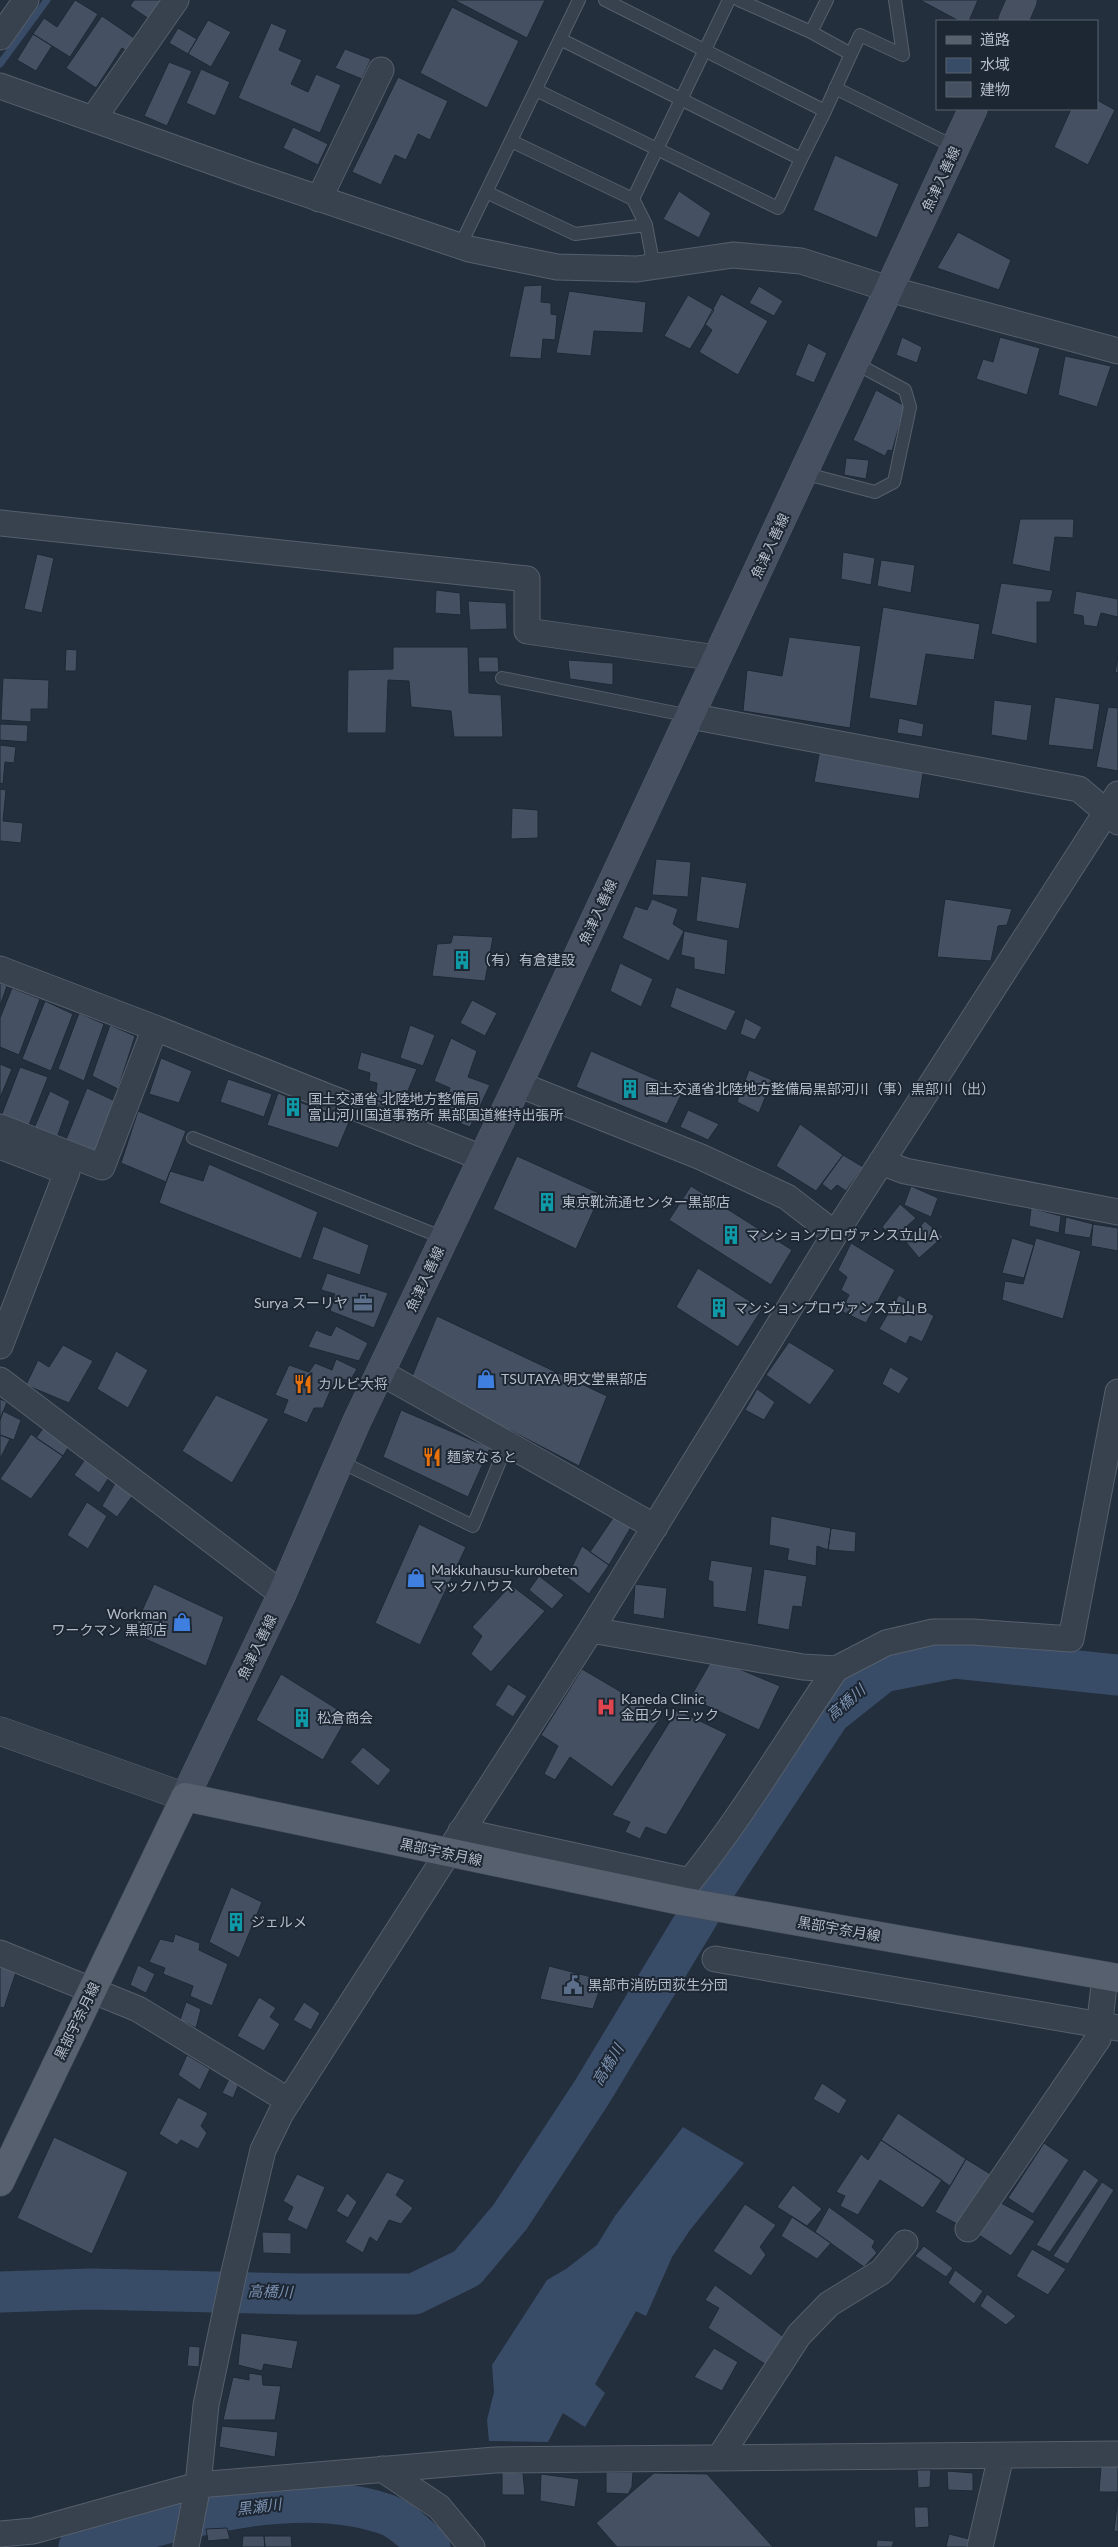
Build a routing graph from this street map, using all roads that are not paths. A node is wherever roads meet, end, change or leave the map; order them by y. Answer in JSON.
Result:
{"nodes":[{"id":1,"x":26,"y":0,"type":"edge"},
{"id":2,"x":176,"y":0,"type":"edge"},
{"id":3,"x":579,"y":0,"type":"edge"},
{"id":4,"x":606,"y":0,"type":"edge"},
{"id":5,"x":730,"y":0,"type":"edge"},
{"id":6,"x":739,"y":0,"type":"edge"},
{"id":7,"x":827,"y":0,"type":"edge"},
{"id":8,"x":895,"y":0,"type":"edge"},
{"id":9,"x":1022,"y":0,"type":"edge"},
{"id":10,"x":1013,"y":20,"type":"edge"},
{"id":11,"x":811,"y":32,"type":"junction"},
{"id":12,"x":0,"y":37,"type":"edge"},
{"id":13,"x":560,"y":39,"type":"junction"},
{"id":14,"x":705,"y":50,"type":"junction"},
{"id":15,"x":851,"y":54,"type":"junction"},
{"id":16,"x":381,"y":70,"type":"dead end"},
{"id":17,"x":0,"y":86,"type":"edge"},
{"id":18,"x":836,"y":88,"type":"junction"},
{"id":19,"x":536,"y":90,"type":"junction"},
{"id":20,"x":682,"y":98,"type":"junction"},
{"id":21,"x":972,"y":110,"type":"edge"},
{"id":22,"x":825,"y":111,"type":"junction"},
{"id":23,"x":93,"y":119,"type":"junction"},
{"id":24,"x":511,"y":141,"type":"junction"},
{"id":25,"x":955,"y":147,"type":"junction"},
{"id":26,"x":657,"y":149,"type":"junction"},
{"id":27,"x":801,"y":159,"type":"junction"},
{"id":28,"x":486,"y":192,"type":"junction"},
{"id":29,"x":319,"y":198,"type":"junction"},
{"id":30,"x":632,"y":199,"type":"junction"},
{"id":31,"x":646,"y":225,"type":"junction"},
{"id":32,"x":460,"y":246,"type":"junction"},
{"id":33,"x":654,"y":267,"type":"junction"},
{"id":34,"x":889,"y":289,"type":"junction"},
{"id":35,"x":1118,"y":351,"type":"edge"},
{"id":36,"x":855,"y":363,"type":"junction"},
{"id":37,"x":804,"y":473,"type":"junction"},
{"id":38,"x":0,"y":522,"type":"edge"},
{"id":39,"x":717,"y":658,"type":"junction"},
{"id":40,"x":502,"y":678,"type":"dead end"},
{"id":41,"x":690,"y":716,"type":"junction"},
{"id":42,"x":1114,"y":809,"type":"edge"},
{"id":43,"x":0,"y":969,"type":"edge"},
{"id":44,"x":155,"y":1028,"type":"junction"},
{"id":45,"x":518,"y":1084,"type":"junction"},
{"id":46,"x":0,"y":1127,"type":"edge"},
{"id":47,"x":193,"y":1138,"type":"dead end"},
{"id":48,"x":0,"y":1146,"type":"edge"},
{"id":49,"x":482,"y":1158,"type":"junction"},
{"id":50,"x":882,"y":1162,"type":"junction"},
{"id":51,"x":1118,"y":1212,"type":"edge"},
{"id":52,"x":834,"y":1234,"type":"junction"},
{"id":53,"x":444,"y":1238,"type":"junction"},
{"id":54,"x":0,"y":1346,"type":"edge"},
{"id":55,"x":380,"y":1372,"type":"junction"},
{"id":56,"x":0,"y":1380,"type":"edge"},
{"id":57,"x":1118,"y":1392,"type":"edge"},
{"id":58,"x":507,"y":1444,"type":"junction"},
{"id":59,"x":340,"y":1461,"type":"junction"},
{"id":60,"x":655,"y":1527,"type":"junction"},
{"id":61,"x":282,"y":1594,"type":"junction"},
{"id":62,"x":591,"y":1630,"type":"junction"},
{"id":63,"x":836,"y":1669,"type":"junction"},
{"id":64,"x":0,"y":1731,"type":"edge"},
{"id":65,"x":185,"y":1798,"type":"junction"},
{"id":66,"x":461,"y":1831,"type":"junction"},
{"id":67,"x":446,"y":1853,"type":"junction"},
{"id":68,"x":0,"y":1953,"type":"edge"},
{"id":69,"x":715,"y":1959,"type":"dead end"},
{"id":70,"x":1112,"y":1977,"type":"edge"},
{"id":71,"x":92,"y":1991,"type":"junction"},
{"id":72,"x":1109,"y":2027,"type":"edge"},
{"id":73,"x":289,"y":2101,"type":"junction"},
{"id":74,"x":0,"y":2182,"type":"edge"},
{"id":75,"x":968,"y":2230,"type":"dead end"},
{"id":76,"x":905,"y":2244,"type":"dead end"},
{"id":77,"x":1118,"y":2454,"type":"edge"},
{"id":78,"x":1001,"y":2456,"type":"junction"},
{"id":79,"x":719,"y":2458,"type":"junction"},
{"id":80,"x":382,"y":2469,"type":"junction"},
{"id":81,"x":196,"y":2493,"type":"junction"},
{"id":82,"x":0,"y":2534,"type":"edge"},
{"id":83,"x":187,"y":2543,"type":"edge"},
{"id":84,"x":472,"y":2547,"type":"edge"},
{"id":85,"x":980,"y":2547,"type":"edge"}],
"edges":[{"from":1,"to":12,"type":"street"},
{"from":2,"to":23,"type":"street"},
{"from":3,"to":13,"type":"lane"},
{"from":4,"to":14,"type":"lane"},
{"from":5,"to":14,"type":"lane"},
{"from":6,"to":11,"type":"lane"},
{"from":7,"to":11,"type":"lane"},
{"from":8,"to":15,"type":"lane"},
{"from":9,"to":10,"type":"main road"},
{"from":11,"to":15,"type":"lane"},
{"from":13,"to":19,"type":"lane"},
{"from":13,"to":20,"type":"lane"},
{"from":14,"to":20,"type":"lane"},
{"from":14,"to":22,"type":"lane"},
{"from":15,"to":18,"type":"lane"},
{"from":16,"to":29,"type":"street"},
{"from":17,"to":23,"type":"street"},
{"from":18,"to":22,"type":"lane"},
{"from":18,"to":25,"type":"lane"},
{"from":19,"to":24,"type":"lane"},
{"from":19,"to":26,"type":"lane"},
{"from":20,"to":26,"type":"lane"},
{"from":20,"to":27,"type":"lane"},
{"from":21,"to":25,"type":"main road","name":"魚津入善線"},
{"from":22,"to":27,"type":"lane"},
{"from":23,"to":29,"type":"street"},
{"from":24,"to":28,"type":"lane"},
{"from":24,"to":30,"type":"lane"},
{"from":25,"to":34,"type":"main road","name":"魚津入善線"},
{"from":26,"to":27,"type":"lane"},
{"from":26,"to":30,"type":"lane"},
{"from":28,"to":31,"type":"lane"},
{"from":28,"to":32,"type":"lane"},
{"from":29,"to":32,"type":"street"},
{"from":30,"to":31,"type":"lane"},
{"from":31,"to":33,"type":"lane"},
{"from":32,"to":33,"type":"street"},
{"from":33,"to":34,"type":"street"},
{"from":34,"to":35,"type":"street"},
{"from":34,"to":36,"type":"main road","name":"魚津入善線"},
{"from":36,"to":37,"type":"main road","name":"魚津入善線"},
{"from":36,"to":37,"type":"lane"},
{"from":37,"to":39,"type":"main road","name":"魚津入善線"},
{"from":38,"to":39,"type":"street"},
{"from":39,"to":41,"type":"main road","name":"魚津入善線"},
{"from":40,"to":41,"type":"lane"},
{"from":41,"to":42,"type":"street"},
{"from":41,"to":45,"type":"main road","name":"魚津入善線"},
{"from":42,"to":50,"type":"street"},
{"from":43,"to":44,"type":"street"},
{"from":44,"to":46,"type":"street"},
{"from":44,"to":49,"type":"street"},
{"from":45,"to":49,"type":"main road","name":"魚津入善線"},
{"from":45,"to":52,"type":"street"},
{"from":47,"to":53,"type":"lane"},
{"from":48,"to":54,"type":"street"},
{"from":49,"to":53,"type":"main road","name":"魚津入善線"},
{"from":50,"to":51,"type":"street"},
{"from":50,"to":52,"type":"street"},
{"from":52,"to":60,"type":"street"},
{"from":53,"to":55,"type":"main road","name":"魚津入善線"},
{"from":55,"to":58,"type":"street"},
{"from":55,"to":59,"type":"main road","name":"魚津入善線"},
{"from":56,"to":61,"type":"street"},
{"from":57,"to":63,"type":"street"},
{"from":58,"to":59,"type":"lane"},
{"from":58,"to":60,"type":"street"},
{"from":59,"to":61,"type":"main road","name":"魚津入善線"},
{"from":60,"to":62,"type":"street"},
{"from":61,"to":65,"type":"main road","name":"魚津入善線"},
{"from":62,"to":63,"type":"street"},
{"from":62,"to":66,"type":"street"},
{"from":63,"to":66,"type":"street"},
{"from":64,"to":65,"type":"street"},
{"from":65,"to":67,"type":"main road","name":"黒部宇奈月線"},
{"from":65,"to":71,"type":"main road","name":"黒部宇奈月線"},
{"from":66,"to":67,"type":"street"},
{"from":67,"to":70,"type":"main road","name":"黒部宇奈月線"},
{"from":67,"to":73,"type":"street"},
{"from":68,"to":71,"type":"street"},
{"from":69,"to":72,"type":"street"},
{"from":70,"to":72,"type":"street"},
{"from":71,"to":73,"type":"street"},
{"from":71,"to":74,"type":"main road","name":"黒部宇奈月線"},
{"from":72,"to":75,"type":"street"},
{"from":73,"to":81,"type":"street"},
{"from":76,"to":79,"type":"street"},
{"from":77,"to":78,"type":"street"},
{"from":78,"to":79,"type":"street"},
{"from":78,"to":85,"type":"street"},
{"from":79,"to":80,"type":"street"},
{"from":80,"to":81,"type":"street"},
{"from":80,"to":84,"type":"street"},
{"from":81,"to":82,"type":"street"},
{"from":81,"to":83,"type":"street"}]}
